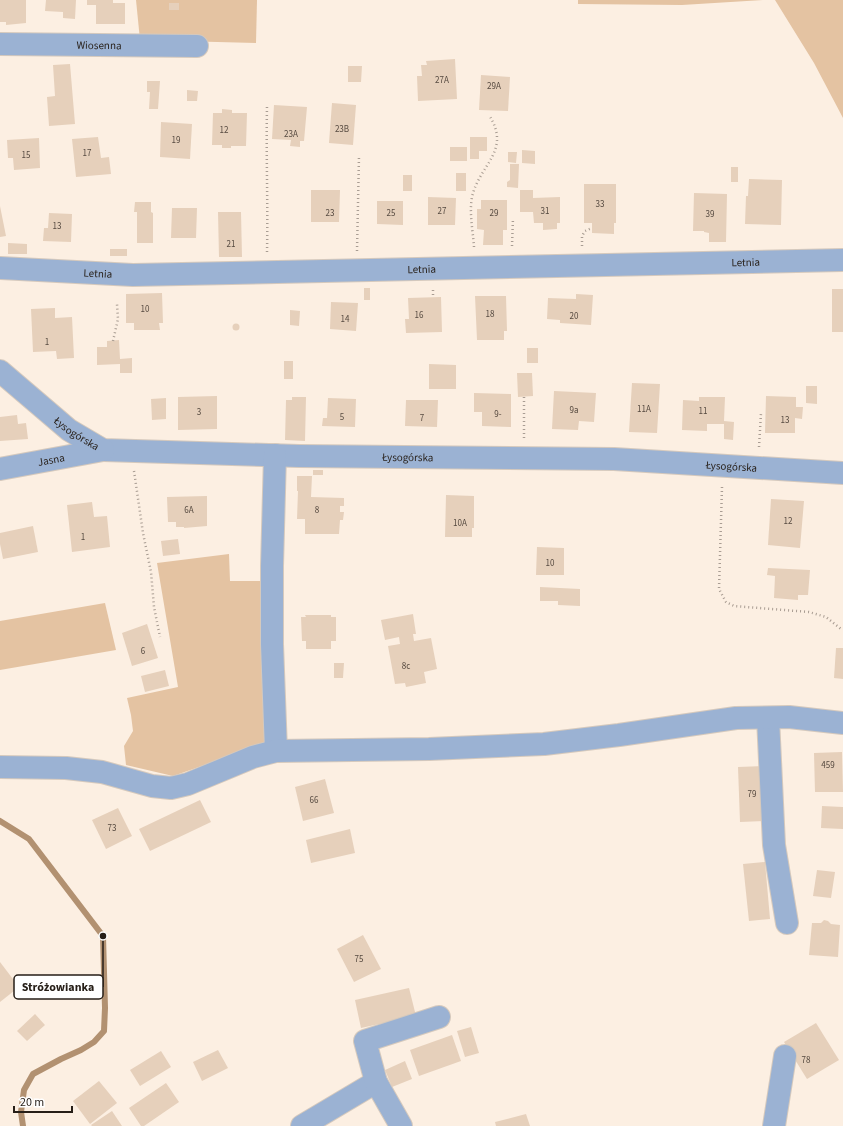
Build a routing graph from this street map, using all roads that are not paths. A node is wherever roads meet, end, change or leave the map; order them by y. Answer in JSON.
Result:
{"nodes":[{"id":1,"x":0,"y":44,"type":"edge"},
{"id":2,"x":197,"y":46,"type":"dead end"},
{"id":3,"x":843,"y":260,"type":"edge"},
{"id":4,"x":0,"y":268,"type":"edge"},
{"id":5,"x":0,"y":371,"type":"edge"},
{"id":6,"x":103,"y":450,"type":"junction"},
{"id":7,"x":275,"y":455,"type":"junction"},
{"id":8,"x":0,"y":468,"type":"edge"},
{"id":9,"x":843,"y":473,"type":"edge"},
{"id":10,"x":768,"y":718,"type":"junction"},
{"id":11,"x":843,"y":723,"type":"edge"},
{"id":12,"x":276,"y":751,"type":"junction"},
{"id":13,"x":0,"y":767,"type":"edge"},
{"id":14,"x":788,"y":923,"type":"dead end"},
{"id":15,"x":439,"y":1017,"type":"dead end"},
{"id":16,"x":785,"y":1056,"type":"dead end"},
{"id":17,"x":376,"y":1082,"type":"junction"},
{"id":18,"x":302,"y":1126,"type":"edge"},
{"id":19,"x":400,"y":1126,"type":"edge"},
{"id":20,"x":774,"y":1126,"type":"edge"}],
"edges":[{"from":1,"to":2,"type":"street","name":"Wiosenna"},
{"from":3,"to":4,"type":"street","name":"Letnia"},
{"from":5,"to":6,"type":"street","name":"Łysogórska"},
{"from":6,"to":7,"type":"street","name":"Łysogórska"},
{"from":6,"to":8,"type":"street","name":"Jasna"},
{"from":7,"to":9,"type":"street","name":"Łysogórska"},
{"from":7,"to":12,"type":"street"},
{"from":10,"to":11,"type":"street"},
{"from":10,"to":12,"type":"street"},
{"from":10,"to":14,"type":"street"},
{"from":12,"to":13,"type":"street"},
{"from":15,"to":17,"type":"street"},
{"from":16,"to":20,"type":"street"},
{"from":17,"to":18,"type":"street"},
{"from":17,"to":19,"type":"street"}]}
